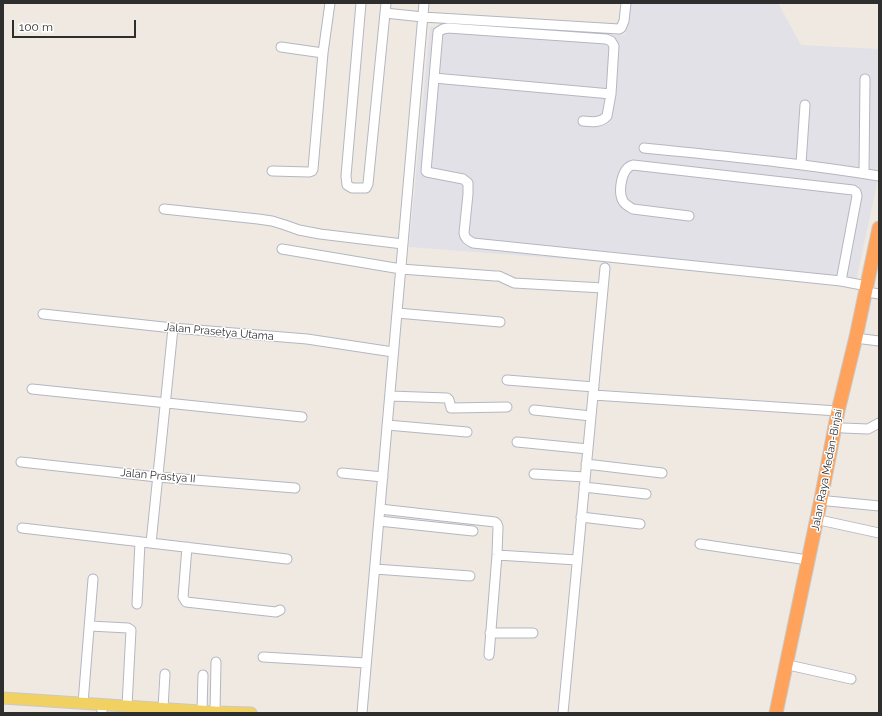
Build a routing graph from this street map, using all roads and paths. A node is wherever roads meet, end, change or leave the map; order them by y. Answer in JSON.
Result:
{"nodes":[{"id":1,"x":330,"y":3,"type":"edge"},
{"id":2,"x":361,"y":3,"type":"edge"},
{"id":3,"x":386,"y":3,"type":"edge"},
{"id":4,"x":424,"y":3,"type":"edge"},
{"id":5,"x":626,"y":3,"type":"edge"},
{"id":6,"x":385,"y":13,"type":"junction"},
{"id":7,"x":423,"y":17,"type":"junction"},
{"id":8,"x":282,"y":47,"type":"dead end"},
{"id":9,"x":323,"y":54,"type":"junction"},
{"id":10,"x":434,"y":78,"type":"junction"},
{"id":11,"x":865,"y":79,"type":"dead end"},
{"id":12,"x":611,"y":94,"type":"junction"},
{"id":13,"x":805,"y":105,"type":"dead end"},
{"id":14,"x":583,"y":121,"type":"dead end"},
{"id":15,"x":644,"y":148,"type":"dead end"},
{"id":16,"x":801,"y":164,"type":"junction"},
{"id":17,"x":272,"y":172,"type":"dead end"},
{"id":18,"x":864,"y":173,"type":"junction"},
{"id":19,"x":879,"y":176,"type":"edge"},
{"id":20,"x":164,"y":209,"type":"dead end"},
{"id":21,"x":689,"y":216,"type":"dead end"},
{"id":22,"x":879,"y":228,"type":"edge"},
{"id":23,"x":403,"y":244,"type":"junction"},
{"id":24,"x":282,"y":249,"type":"dead end"},
{"id":25,"x":879,"y":263,"type":"edge"},
{"id":26,"x":605,"y":268,"type":"dead end"},
{"id":27,"x":401,"y":269,"type":"junction"},
{"id":28,"x":841,"y":281,"type":"junction"},
{"id":29,"x":603,"y":288,"type":"junction"},
{"id":30,"x":873,"y":291,"type":"edge"},
{"id":31,"x":397,"y":313,"type":"junction"},
{"id":32,"x":43,"y":314,"type":"dead end"},
{"id":33,"x":500,"y":322,"type":"dead end"},
{"id":34,"x":173,"y":328,"type":"junction"},
{"id":35,"x":862,"y":338,"type":"junction"},
{"id":36,"x":879,"y":341,"type":"edge"},
{"id":37,"x":393,"y":352,"type":"junction"},
{"id":38,"x":507,"y":380,"type":"dead end"},
{"id":39,"x":32,"y":388,"type":"dead end"},
{"id":40,"x":593,"y":391,"type":"junction"},
{"id":41,"x":390,"y":396,"type":"junction"},
{"id":42,"x":165,"y":402,"type":"junction"},
{"id":43,"x":507,"y":407,"type":"dead end"},
{"id":44,"x":534,"y":410,"type":"dead end"},
{"id":45,"x":838,"y":412,"type":"junction"},
{"id":46,"x":591,"y":416,"type":"junction"},
{"id":47,"x":302,"y":417,"type":"dead end"},
{"id":48,"x":879,"y":423,"type":"edge"},
{"id":49,"x":387,"y":425,"type":"junction"},
{"id":50,"x":843,"y":428,"type":"junction"},
{"id":51,"x":467,"y":432,"type":"dead end"},
{"id":52,"x":517,"y":442,"type":"dead end"},
{"id":53,"x":588,"y":449,"type":"junction"},
{"id":54,"x":21,"y":462,"type":"dead end"},
{"id":55,"x":586,"y":464,"type":"junction"},
{"id":56,"x":342,"y":473,"type":"dead end"},
{"id":57,"x":662,"y":473,"type":"dead end"},
{"id":58,"x":534,"y":474,"type":"dead end"},
{"id":59,"x":157,"y":477,"type":"junction"},
{"id":60,"x":382,"y":477,"type":"junction"},
{"id":61,"x":585,"y":477,"type":"junction"},
{"id":62,"x":584,"y":487,"type":"junction"},
{"id":63,"x":295,"y":488,"type":"dead end"},
{"id":64,"x":646,"y":494,"type":"dead end"},
{"id":65,"x":828,"y":501,"type":"junction"},
{"id":66,"x":879,"y":506,"type":"edge"},
{"id":67,"x":380,"y":508,"type":"junction"},
{"id":68,"x":581,"y":517,"type":"junction"},
{"id":69,"x":379,"y":521,"type":"junction"},
{"id":70,"x":824,"y":521,"type":"junction"},
{"id":71,"x":640,"y":524,"type":"dead end"},
{"id":72,"x":22,"y":528,"type":"dead end"},
{"id":73,"x":472,"y":531,"type":"dead end"},
{"id":74,"x":879,"y":533,"type":"edge"},
{"id":75,"x":140,"y":542,"type":"junction"},
{"id":76,"x":150,"y":543,"type":"junction"},
{"id":77,"x":700,"y":544,"type":"dead end"},
{"id":78,"x":187,"y":547,"type":"junction"},
{"id":79,"x":497,"y":555,"type":"junction"},
{"id":80,"x":287,"y":559,"type":"dead end"},
{"id":81,"x":577,"y":560,"type":"junction"},
{"id":82,"x":808,"y":560,"type":"junction"},
{"id":83,"x":374,"y":569,"type":"junction"},
{"id":84,"x":470,"y":576,"type":"dead end"},
{"id":85,"x":93,"y":579,"type":"dead end"},
{"id":86,"x":137,"y":604,"type":"dead end"},
{"id":87,"x":280,"y":610,"type":"dead end"},
{"id":88,"x":90,"y":626,"type":"junction"},
{"id":89,"x":490,"y":633,"type":"junction"},
{"id":90,"x":533,"y":633,"type":"dead end"},
{"id":91,"x":489,"y":654,"type":"dead end"},
{"id":92,"x":263,"y":657,"type":"dead end"},
{"id":93,"x":216,"y":662,"type":"dead end"},
{"id":94,"x":366,"y":663,"type":"junction"},
{"id":95,"x":793,"y":666,"type":"junction"},
{"id":96,"x":165,"y":674,"type":"dead end"},
{"id":97,"x":203,"y":675,"type":"dead end"},
{"id":98,"x":851,"y":679,"type":"dead end"},
{"id":99,"x":3,"y":698,"type":"edge"},
{"id":100,"x":83,"y":703,"type":"junction"},
{"id":101,"x":127,"y":706,"type":"junction"},
{"id":102,"x":162,"y":708,"type":"junction"},
{"id":103,"x":102,"y":709,"type":"edge"},
{"id":104,"x":184,"y":711,"type":"edge"},
{"id":105,"x":202,"y":711,"type":"junction"},
{"id":106,"x":215,"y":712,"type":"junction"},
{"id":107,"x":251,"y":713,"type":"edge"},
{"id":108,"x":362,"y":713,"type":"edge"},
{"id":109,"x":563,"y":713,"type":"edge"},
{"id":110,"x":776,"y":713,"type":"edge"},
{"id":111,"x":783,"y":713,"type":"edge"}],
"edges":[{"from":1,"to":9,"type":"street"},
{"from":2,"to":6,"type":"street"},
{"from":3,"to":6,"type":"street"},
{"from":4,"to":7,"type":"street"},
{"from":5,"to":7,"type":"street"},
{"from":6,"to":7,"type":"street"},
{"from":7,"to":23,"type":"street"},
{"from":8,"to":9,"type":"street"},
{"from":9,"to":17,"type":"street"},
{"from":10,"to":12,"type":"street"},
{"from":10,"to":12,"type":"street"},
{"from":10,"to":28,"type":"street"},
{"from":11,"to":18,"type":"street"},
{"from":12,"to":14,"type":"street"},
{"from":13,"to":16,"type":"street"},
{"from":15,"to":16,"type":"street"},
{"from":16,"to":18,"type":"street"},
{"from":18,"to":19,"type":"street"},
{"from":20,"to":23,"type":"street"},
{"from":21,"to":28,"type":"street"},
{"from":22,"to":30,"type":"highway","name":"Jalan Raya Medan-Binjai"},
{"from":23,"to":27,"type":"street"},
{"from":24,"to":27,"type":"street"},
{"from":25,"to":30,"type":"highway","name":"Jalan Raya Medan-Binjai"},
{"from":26,"to":29,"type":"street"},
{"from":27,"to":29,"type":"street"},
{"from":27,"to":31,"type":"street"},
{"from":28,"to":30,"type":"street"},
{"from":29,"to":40,"type":"street"},
{"from":30,"to":35,"type":"highway","name":"Jalan Raya Medan-Binjai"},
{"from":30,"to":45,"type":"highway","name":"Jalan Raya Medan-Binjai"},
{"from":31,"to":33,"type":"street"},
{"from":31,"to":37,"type":"street"},
{"from":32,"to":34,"type":"street","name":"Jalan Prasetya Utama"},
{"from":34,"to":37,"type":"street","name":"Jalan Prasetya Utama"},
{"from":34,"to":42,"type":"street"},
{"from":35,"to":36,"type":"street"},
{"from":35,"to":50,"type":"highway","name":"Jalan Raya Medan-Binjai"},
{"from":37,"to":41,"type":"street"},
{"from":38,"to":40,"type":"street"},
{"from":39,"to":42,"type":"street"},
{"from":40,"to":45,"type":"street"},
{"from":40,"to":46,"type":"street"},
{"from":41,"to":43,"type":"street"},
{"from":41,"to":49,"type":"street"},
{"from":42,"to":47,"type":"street"},
{"from":42,"to":59,"type":"street"},
{"from":44,"to":46,"type":"street"},
{"from":45,"to":82,"type":"highway","name":"Jalan Raya Medan-Binjai"},
{"from":46,"to":53,"type":"street"},
{"from":48,"to":50,"type":"street"},
{"from":49,"to":51,"type":"street"},
{"from":49,"to":60,"type":"street"},
{"from":50,"to":65,"type":"highway","name":"Jalan Raya Medan-Binjai"},
{"from":52,"to":53,"type":"street"},
{"from":53,"to":55,"type":"street"},
{"from":54,"to":59,"type":"street","name":"Jalan Prastya II"},
{"from":55,"to":57,"type":"street"},
{"from":55,"to":61,"type":"street"},
{"from":56,"to":60,"type":"street"},
{"from":58,"to":61,"type":"street"},
{"from":59,"to":63,"type":"street","name":"Jalan Prastya II"},
{"from":59,"to":76,"type":"street"},
{"from":60,"to":67,"type":"street"},
{"from":61,"to":62,"type":"street"},
{"from":62,"to":64,"type":"street"},
{"from":62,"to":68,"type":"street"},
{"from":65,"to":66,"type":"street"},
{"from":65,"to":70,"type":"highway","name":"Jalan Raya Medan-Binjai"},
{"from":67,"to":69,"type":"street"},
{"from":67,"to":79,"type":"street"},
{"from":68,"to":71,"type":"street"},
{"from":68,"to":81,"type":"street"},
{"from":69,"to":73,"type":"street"},
{"from":69,"to":83,"type":"street"},
{"from":70,"to":74,"type":"street"},
{"from":70,"to":95,"type":"highway","name":"Jalan Raya Medan-Binjai"},
{"from":72,"to":75,"type":"street"},
{"from":75,"to":76,"type":"street"},
{"from":75,"to":86,"type":"street"},
{"from":76,"to":78,"type":"street"},
{"from":77,"to":82,"type":"street"},
{"from":78,"to":80,"type":"street"},
{"from":78,"to":87,"type":"street"},
{"from":79,"to":81,"type":"street"},
{"from":79,"to":89,"type":"street"},
{"from":81,"to":109,"type":"street"},
{"from":82,"to":110,"type":"highway","name":"Jalan Raya Medan-Binjai"},
{"from":83,"to":84,"type":"street"},
{"from":83,"to":94,"type":"street"},
{"from":85,"to":88,"type":"street"},
{"from":88,"to":100,"type":"street"},
{"from":88,"to":101,"type":"street"},
{"from":89,"to":90,"type":"street"},
{"from":89,"to":91,"type":"street"},
{"from":92,"to":94,"type":"street"},
{"from":93,"to":106,"type":"street"},
{"from":94,"to":108,"type":"street"},
{"from":95,"to":98,"type":"street"},
{"from":95,"to":111,"type":"highway","name":"Jalan Raya Medan-Binjai"},
{"from":96,"to":102,"type":"street"},
{"from":97,"to":105,"type":"street"},
{"from":99,"to":100,"type":"main road"},
{"from":100,"to":103,"type":"main road"},
{"from":101,"to":102,"type":"main road"},
{"from":101,"to":103,"type":"main road"},
{"from":102,"to":104,"type":"main road"},
{"from":104,"to":105,"type":"main road"},
{"from":105,"to":106,"type":"main road"},
{"from":106,"to":107,"type":"main road"}]}
